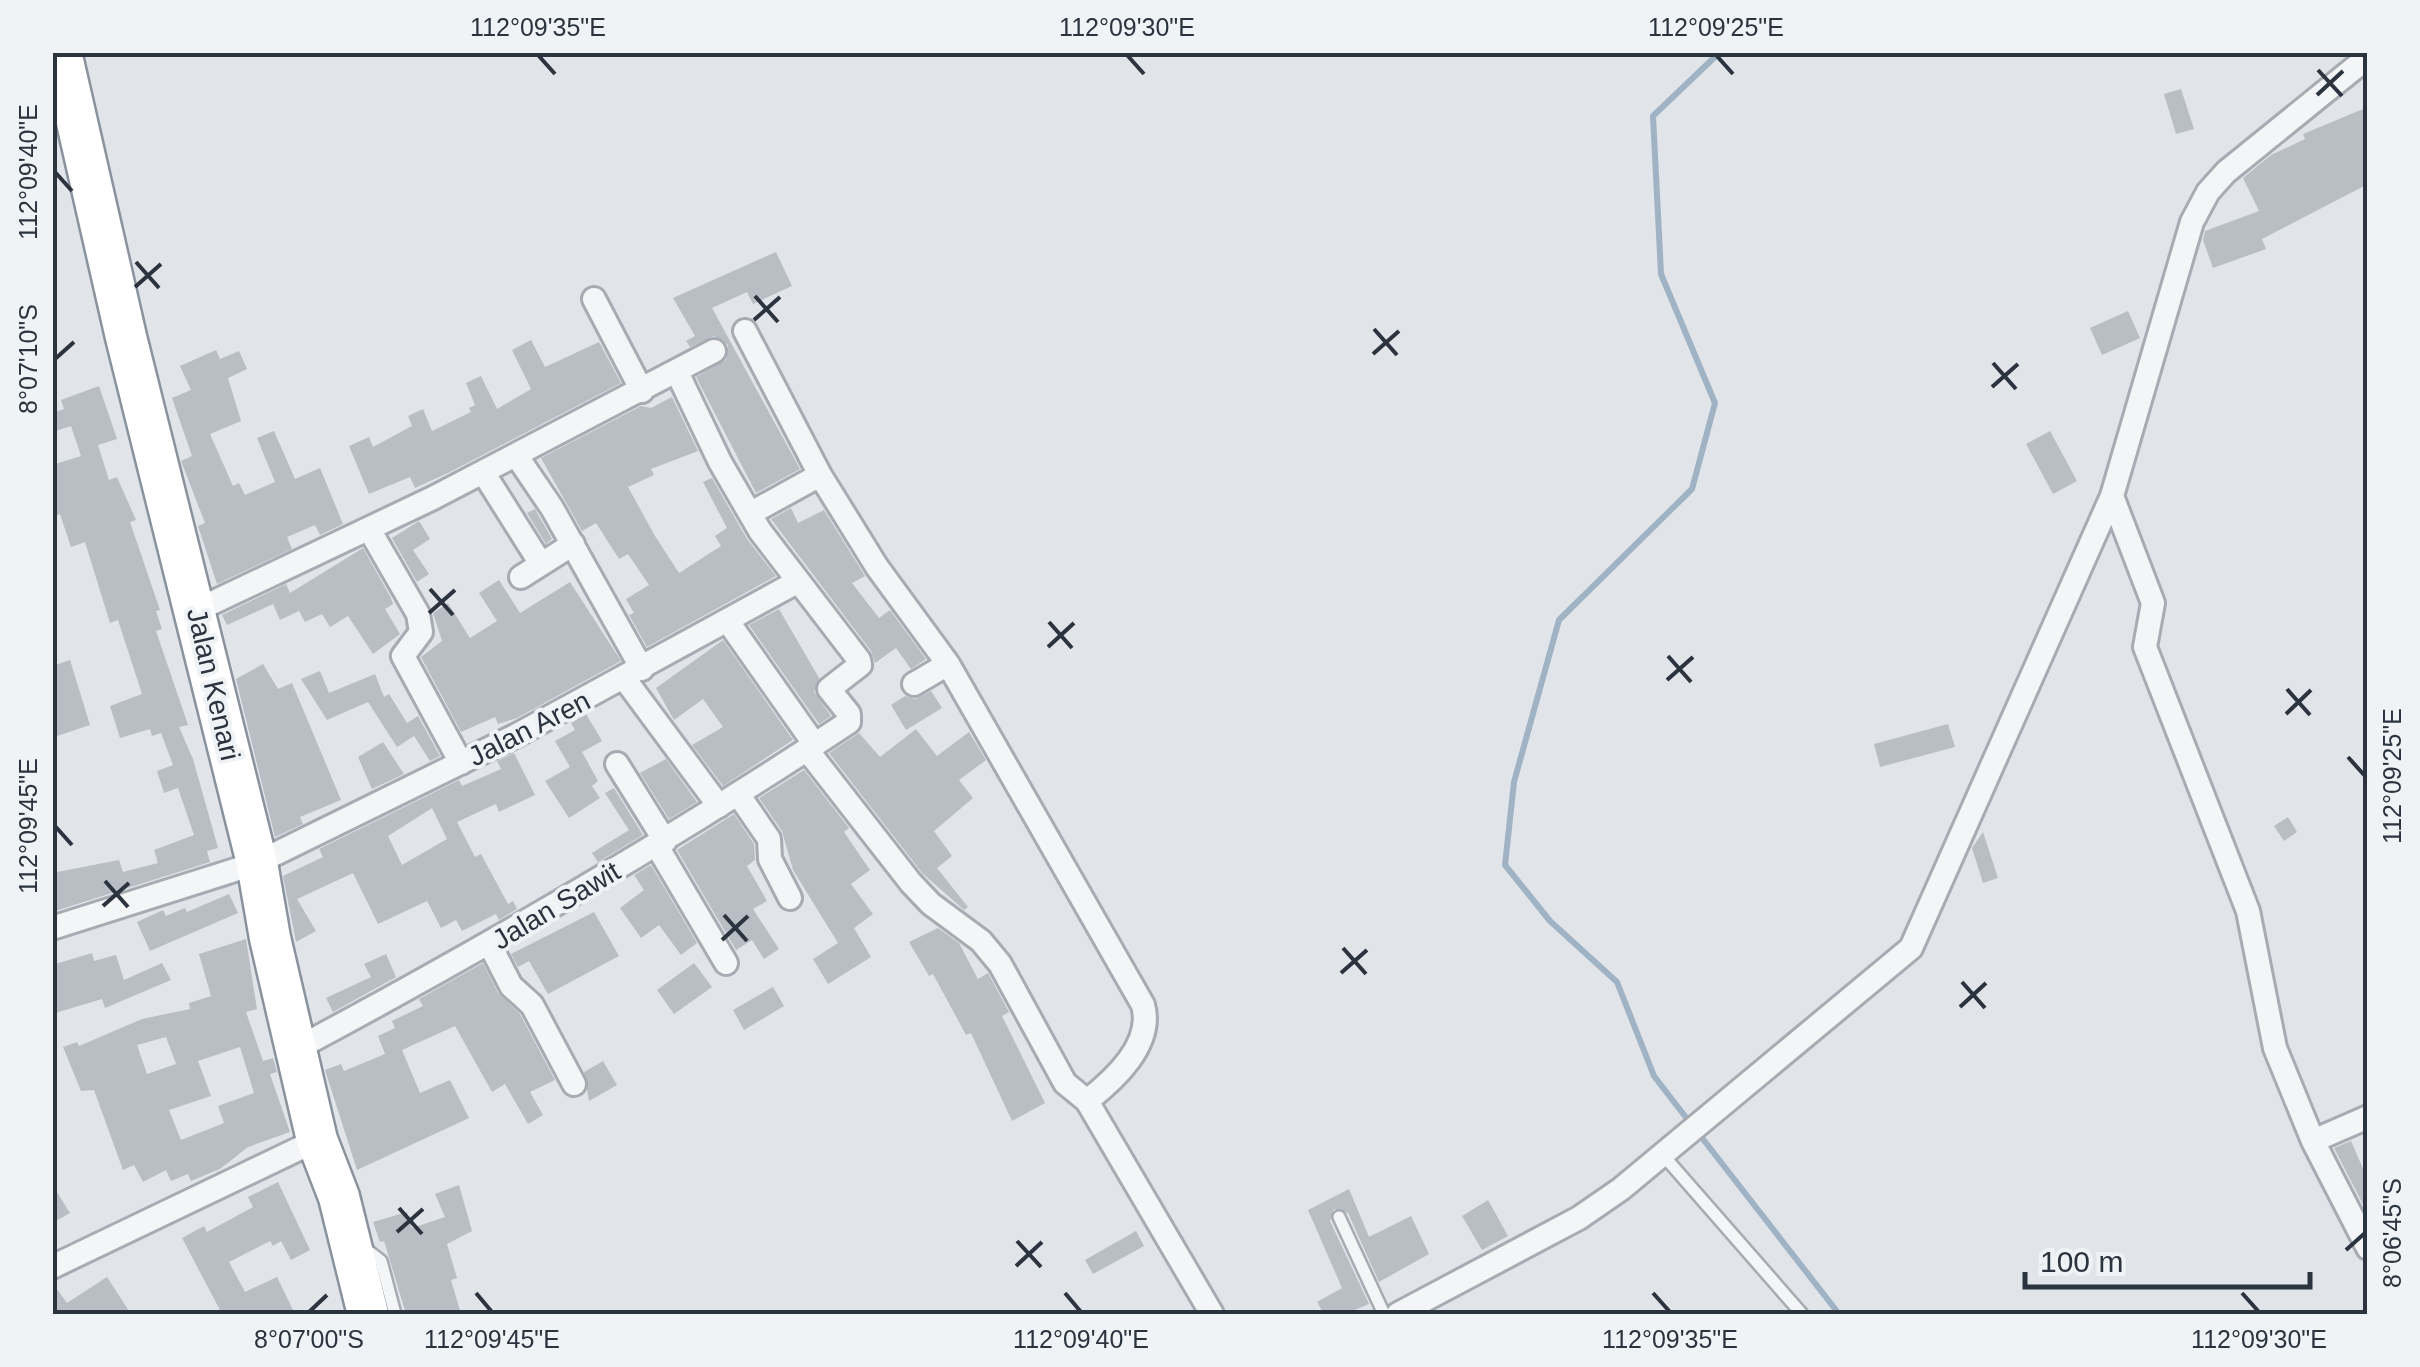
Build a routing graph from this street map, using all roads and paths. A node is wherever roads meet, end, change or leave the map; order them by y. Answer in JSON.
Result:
{"nodes":[{"id":1,"x":61,"y":52,"type":"edge"},
{"id":2,"x":2368,"y":58,"type":"edge"},
{"id":3,"x":594,"y":300,"type":"dead end"},
{"id":4,"x":746,"y":331,"type":"dead end"},
{"id":5,"x":714,"y":351,"type":"dead end"},
{"id":6,"x":678,"y":372,"type":"junction"},
{"id":7,"x":642,"y":390,"type":"junction"},
{"id":8,"x":516,"y":455,"type":"junction"},
{"id":9,"x":483,"y":472,"type":"junction"},
{"id":10,"x":820,"y":475,"type":"junction"},
{"id":11,"x":2112,"y":496,"type":"junction"},
{"id":12,"x":750,"y":513,"type":"junction"},
{"id":13,"x":369,"y":529,"type":"junction"},
{"id":14,"x":573,"y":544,"type":"junction"},
{"id":15,"x":795,"y":583,"type":"junction"},
{"id":16,"x":197,"y":610,"type":"junction"},
{"id":17,"x":729,"y":623,"type":"junction"},
{"id":18,"x":948,"y":664,"type":"junction"},
{"id":19,"x":633,"y":673,"type":"junction"},
{"id":20,"x":914,"y":684,"type":"dead end"},
{"id":21,"x":812,"y":748,"type":"junction"},
{"id":22,"x":460,"y":763,"type":"junction"},
{"id":23,"x":617,"y":764,"type":"dead end"},
{"id":24,"x":729,"y":800,"type":"junction"},
{"id":25,"x":661,"y":843,"type":"junction"},
{"id":26,"x":257,"y":863,"type":"junction"},
{"id":27,"x":790,"y":898,"type":"dead end"},
{"id":28,"x":52,"y":928,"type":"edge"},
{"id":29,"x":490,"y":945,"type":"junction"},
{"id":30,"x":726,"y":963,"type":"dead end"},
{"id":31,"x":298,"y":1048,"type":"junction"},
{"id":32,"x":574,"y":1084,"type":"dead end"},
{"id":33,"x":1086,"y":1100,"type":"junction"},
{"id":34,"x":2368,"y":1117,"type":"edge"},
{"id":35,"x":317,"y":1140,"type":"junction"},
{"id":36,"x":2313,"y":1142,"type":"junction"},
{"id":37,"x":1669,"y":1150,"type":"junction"},
{"id":38,"x":1339,"y":1217,"type":"dead end"},
{"id":39,"x":345,"y":1225,"type":"junction"},
{"id":40,"x":2368,"y":1248,"type":"edge"},
{"id":41,"x":52,"y":1267,"type":"edge"},
{"id":42,"x":368,"y":1314,"type":"edge"},
{"id":43,"x":395,"y":1314,"type":"edge"},
{"id":44,"x":1212,"y":1314,"type":"edge"},
{"id":45,"x":1384,"y":1314,"type":"edge"},
{"id":46,"x":1398,"y":1314,"type":"edge"},
{"id":47,"x":1802,"y":1314,"type":"edge"}],
"edges":[{"from":1,"to":16,"type":"highway","name":"Jalan Kenari"},
{"from":2,"to":11,"type":"street"},
{"from":3,"to":7,"type":"street"},
{"from":4,"to":10,"type":"street"},
{"from":5,"to":6,"type":"street"},
{"from":6,"to":7,"type":"street"},
{"from":6,"to":12,"type":"street"},
{"from":7,"to":8,"type":"street"},
{"from":8,"to":9,"type":"street"},
{"from":8,"to":14,"type":"street"},
{"from":9,"to":13,"type":"street"},
{"from":9,"to":14,"type":"street"},
{"from":10,"to":12,"type":"street"},
{"from":10,"to":18,"type":"street"},
{"from":11,"to":36,"type":"street"},
{"from":11,"to":37,"type":"street"},
{"from":12,"to":15,"type":"street"},
{"from":13,"to":16,"type":"street"},
{"from":13,"to":22,"type":"street"},
{"from":14,"to":19,"type":"street"},
{"from":15,"to":17,"type":"street","name":"Jalan Aren"},
{"from":15,"to":21,"type":"street","name":"Jalan Sawit"},
{"from":16,"to":26,"type":"highway","name":"Jalan Kenari"},
{"from":17,"to":19,"type":"street","name":"Jalan Aren"},
{"from":17,"to":21,"type":"street"},
{"from":18,"to":20,"type":"street"},
{"from":18,"to":33,"type":"street"},
{"from":19,"to":22,"type":"street","name":"Jalan Aren"},
{"from":19,"to":24,"type":"street"},
{"from":21,"to":24,"type":"street","name":"Jalan Sawit"},
{"from":21,"to":33,"type":"street"},
{"from":22,"to":26,"type":"street","name":"Jalan Aren"},
{"from":23,"to":25,"type":"street"},
{"from":24,"to":25,"type":"street","name":"Jalan Sawit"},
{"from":24,"to":27,"type":"street"},
{"from":25,"to":29,"type":"street","name":"Jalan Sawit"},
{"from":25,"to":30,"type":"street"},
{"from":26,"to":28,"type":"street","name":"Jalan Aren"},
{"from":26,"to":31,"type":"highway","name":"Jalan Kenari"},
{"from":29,"to":31,"type":"street","name":"Jalan Sawit"},
{"from":29,"to":32,"type":"street"},
{"from":31,"to":35,"type":"highway","name":"Jalan Kenari"},
{"from":33,"to":44,"type":"street"},
{"from":34,"to":36,"type":"street"},
{"from":35,"to":39,"type":"highway","name":"Jalan Kenari"},
{"from":35,"to":41,"type":"street"},
{"from":36,"to":40,"type":"street"},
{"from":37,"to":46,"type":"street"},
{"from":37,"to":47,"type":"lane"},
{"from":38,"to":45,"type":"lane"},
{"from":39,"to":42,"type":"highway","name":"Jalan Kenari"},
{"from":39,"to":43,"type":"lane"}]}
